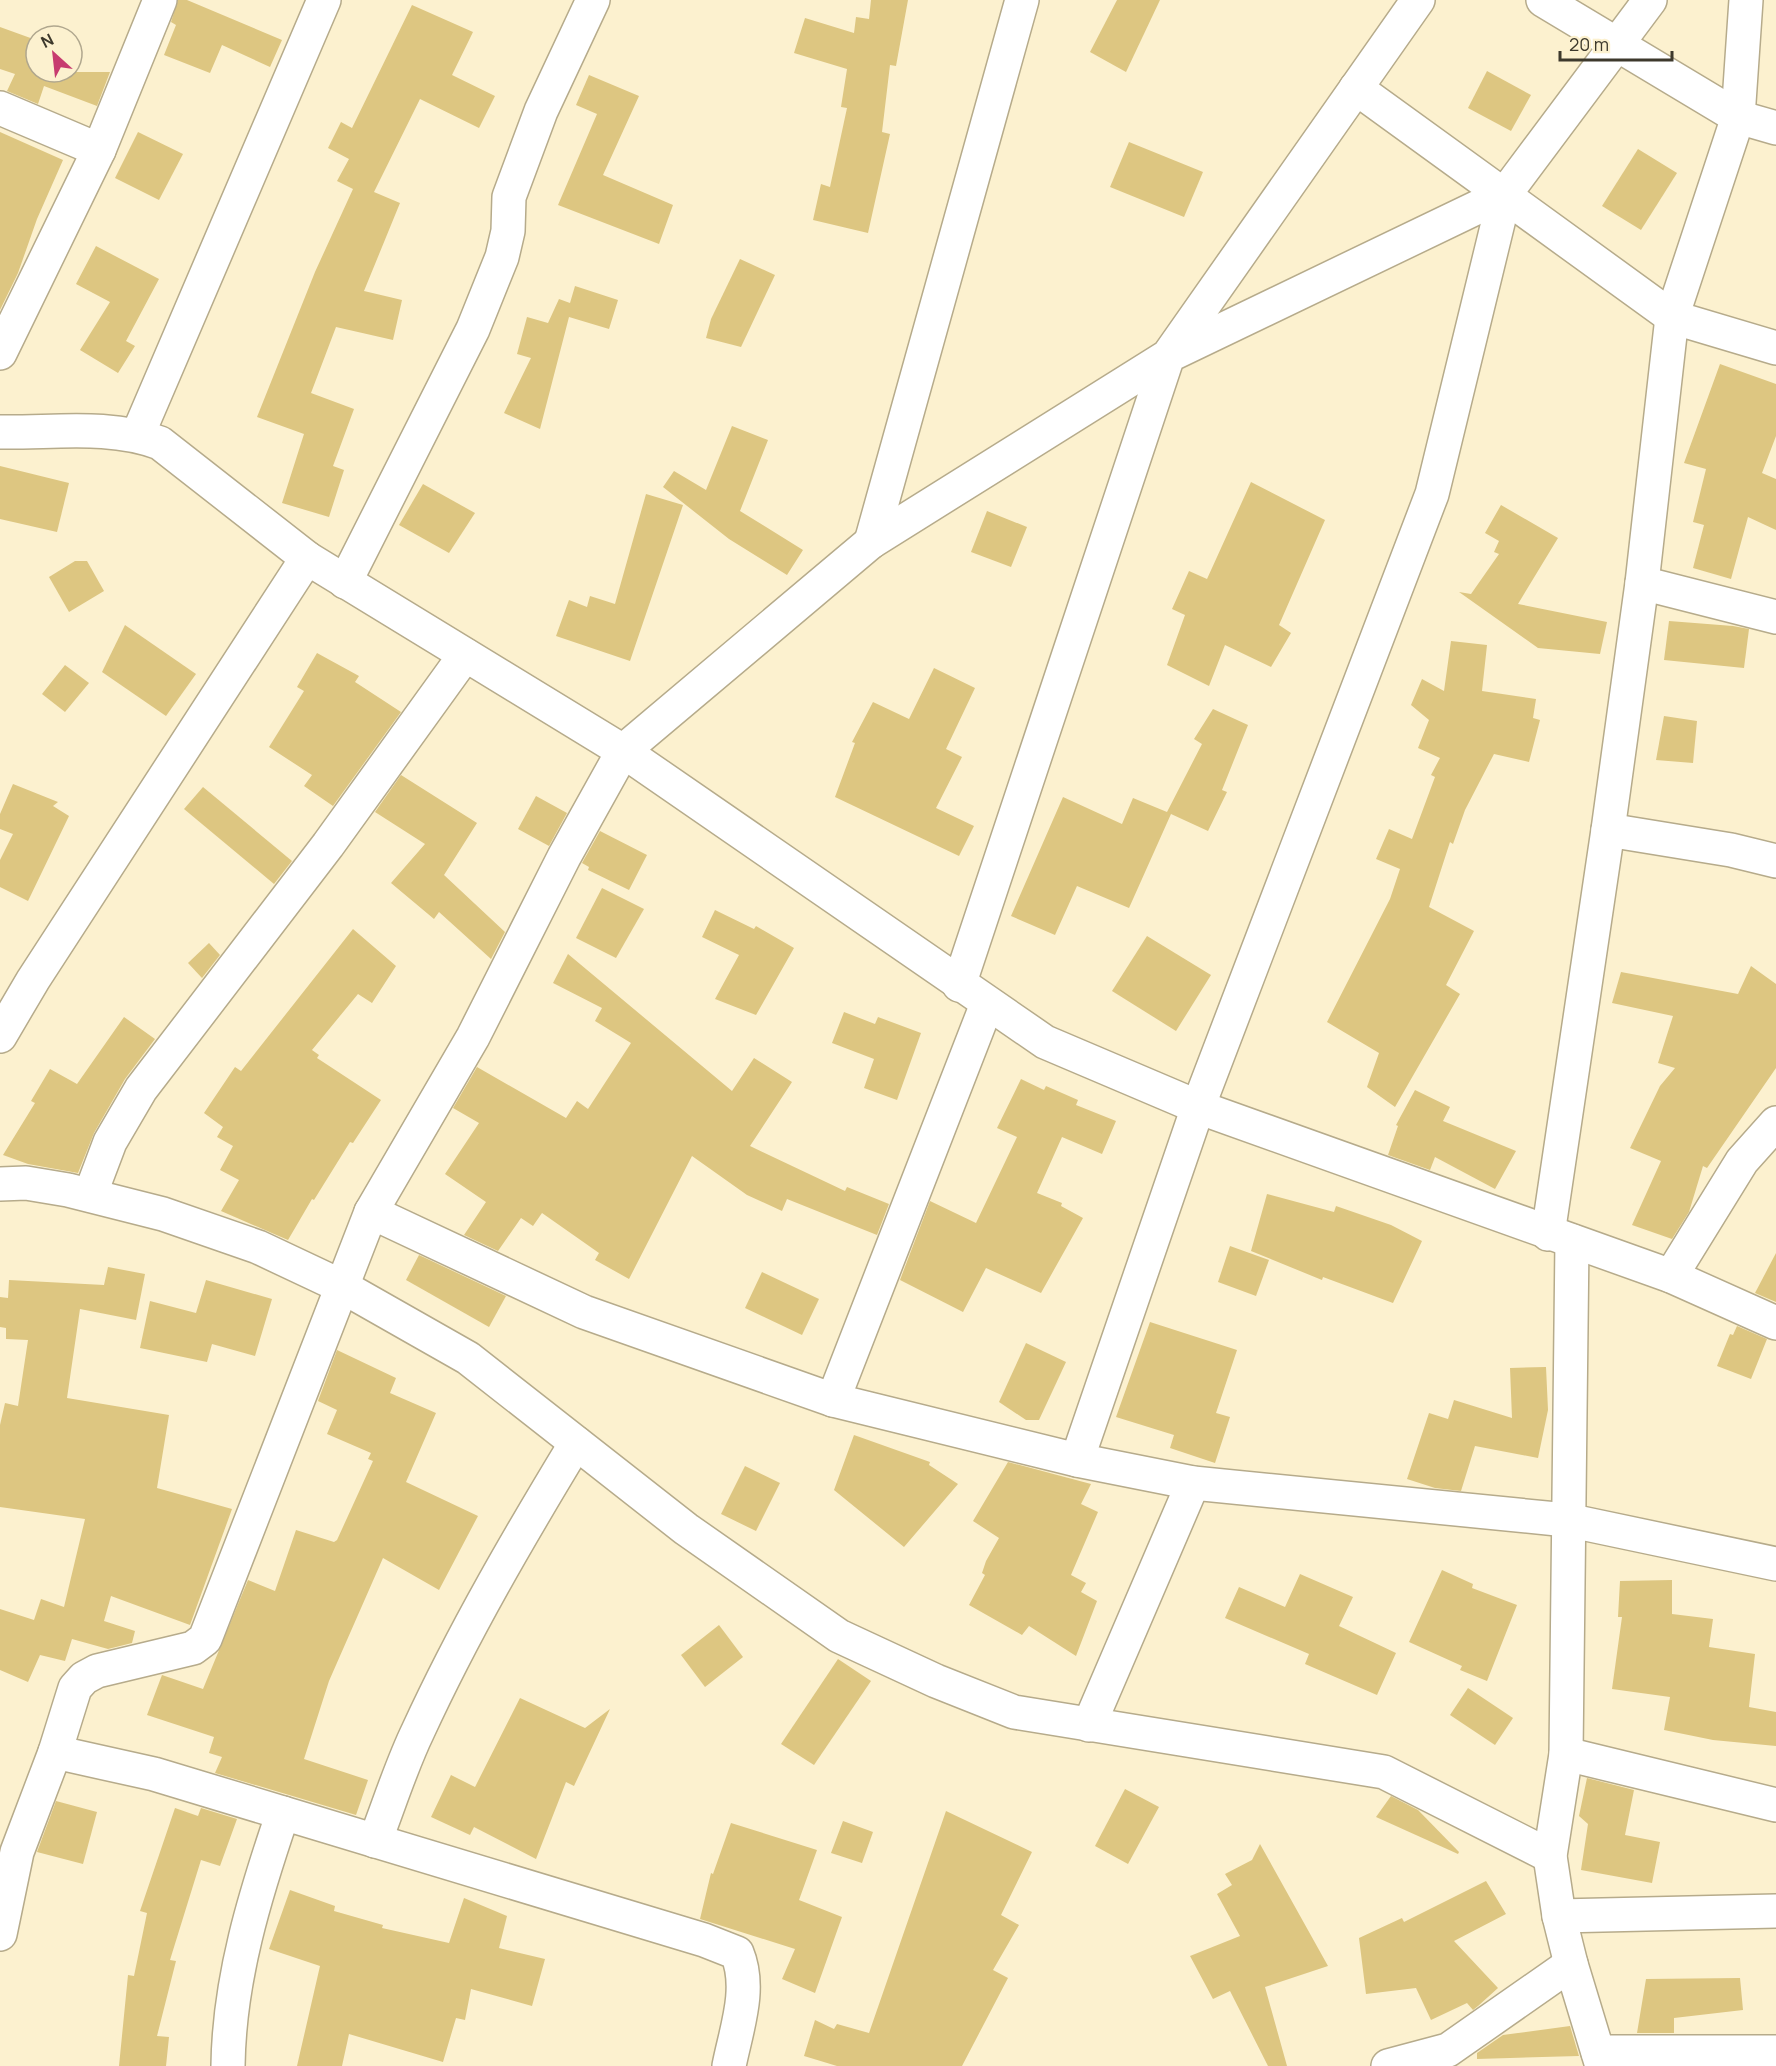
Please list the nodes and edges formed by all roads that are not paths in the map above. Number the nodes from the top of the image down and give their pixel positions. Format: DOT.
graph roads {
  1 [pos="160,0"];
  2 [pos="324,0"];
  3 [pos="593,0"];
  4 [pos="1022,0"];
  5 [pos="1418,0"];
  6 [pos="1543,0"];
  7 [pos="1650,0"];
  8 [pos="1746,0"];
  9 [pos="1617,44"];
  10 [pos="1356,88"];
  11 [pos="0,108"];
  12 [pos="1738,117"];
  13 [pos="1776,128"];
  14 [pos="99,150"];
  15 [pos="1505,194"];
  16 [pos="1672,317"];
  17 [pos="1776,348"];
  18 [pos="0,353"];
  19 [pos="1168,356"];
  20 [pos="0,432"];
  21 [pos="138,434"];
  22 [pos="871,542"];
  23 [pos="307,558"];
  24 [pos="345,582"];
  25 [pos="1642,584"];
  26 [pos="1776,617"];
  27 [pos="465,655"];
  28 [pos="623,751"];
  29 [pos="1608,830"];
  30 [pos="1776,861"];
  31 [pos="959,985"];
  32 [pos="987,1004"];
  33 [pos="0,1036"];
  34 [pos="1198,1107"];
  35 [pos="1776,1123"];
  36 [pos="0,1184"];
  37 [pos="90,1195"];
  38 [pos="371,1212"];
  39 [pos="1560,1238"];
  40 [pos="1671,1276"];
  41 [pos="343,1287"];
  42 [pos="1776,1323"];
  43 [pos="833,1400"];
  44 [pos="576,1443"];
  45 [pos="1077,1460"];
  46 [pos="1193,1483"];
  47 [pos="1567,1520"];
  48 [pos="1776,1563"];
  49 [pos="1089,1725"];
  50 [pos="55,1752"];
  51 [pos="1566,1754"];
  52 [pos="1776,1805"];
  53 [pos="283,1813"];
  54 [pos="375,1841"];
  55 [pos="1550,1856"];
  56 [pos="1776,1911"];
  57 [pos="1559,1916"];
  58 [pos="0,1934"];
  59 [pos="1571,1964"];
  60 [pos="1776,2052"];
  61 [pos="1600,2059"];
  62 [pos="228,2066"];
  63 [pos="729,2066"];
  64 [pos="1388,2066"];
  1 -- 14 [label="street"];
  2 -- 21 [label="street"];
  3 -- 24 [label="street"];
  4 -- 22 [label="street"];
  5 -- 10 [label="street"];
  6 -- 9 [label="street"];
  7 -- 9 [label="street"];
  8 -- 12 [label="street"];
  9 -- 12 [label="street"];
  9 -- 15 [label="street"];
  10 -- 15 [label="street"];
  10 -- 19 [label="street"];
  11 -- 14 [label="street"];
  12 -- 13 [label="street"];
  12 -- 16 [label="street"];
  14 -- 18 [label="street"];
  15 -- 16 [label="street"];
  15 -- 19 [label="street"];
  15 -- 34 [label="street"];
  16 -- 17 [label="street"];
  16 -- 25 [label="street"];
  19 -- 22 [label="street"];
  19 -- 31 [label="street"];
  20 -- 21 [label="street"];
  21 -- 23 [label="street"];
  22 -- 28 [label="street"];
  23 -- 24 [label="street"];
  23 -- 33 [label="street"];
  24 -- 27 [label="street"];
  25 -- 26 [label="street"];
  25 -- 29 [label="street"];
  27 -- 28 [label="street"];
  27 -- 37 [label="street"];
  28 -- 31 [label="street"];
  28 -- 38 [label="street"];
  29 -- 30 [label="street"];
  29 -- 39 [label="street"];
  31 -- 32 [label="street"];
  32 -- 34 [label="street"];
  32 -- 43 [label="street"];
  34 -- 39 [label="street"];
  34 -- 45 [label="street"];
  35 -- 40 [label="street"];
  36 -- 37 [label="street"];
  37 -- 41 [label="street"];
  38 -- 41 [label="street"];
  38 -- 43 [label="street"];
  39 -- 40 [label="street"];
  39 -- 47 [label="street"];
  40 -- 42 [label="street"];
  41 -- 44 [label="street"];
  41 -- 50 [label="street"];
  43 -- 45 [label="street"];
  44 -- 49 [label="street"];
  44 -- 54 [label="street"];
  45 -- 46 [label="street"];
  46 -- 47 [label="street"];
  46 -- 49 [label="street"];
  47 -- 48 [label="street"];
  47 -- 51 [label="street"];
  49 -- 55 [label="street"];
  50 -- 53 [label="street"];
  50 -- 58 [label="street"];
  51 -- 52 [label="street"];
  51 -- 55 [label="street"];
  53 -- 54 [label="street"];
  53 -- 62 [label="street"];
  54 -- 63 [label="street"];
  55 -- 57 [label="street"];
  56 -- 57 [label="street"];
  57 -- 59 [label="street"];
  59 -- 61 [label="street"];
  59 -- 64 [label="street"];
  60 -- 61 [label="street"];
}
